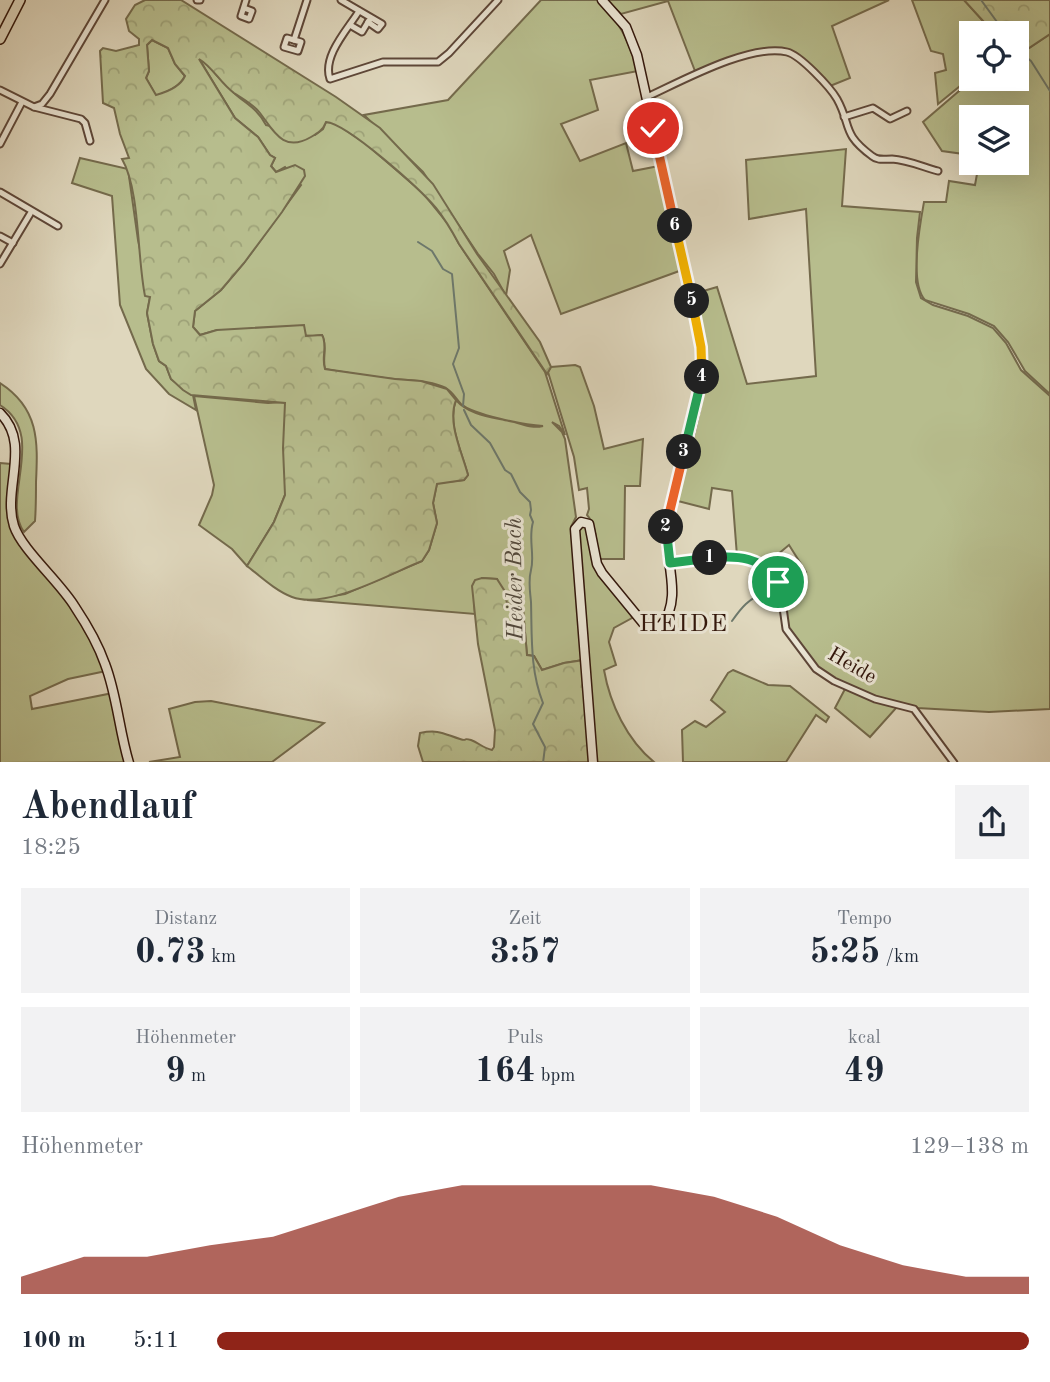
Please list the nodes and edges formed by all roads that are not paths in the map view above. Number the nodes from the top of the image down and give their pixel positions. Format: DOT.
graph roads {
  1 [pos="20,0"];
  2 [pos="105,0"];
  3 [pos="246,0"];
  4 [pos="307,0"];
  5 [pos="341,0"];
  6 [pos="498,0"];
  7 [pos="602,0"];
  8 [pos="244,8"];
  9 [pos="359,11"];
  10 [pos="350,25"];
  11 [pos="0,39"];
  12 [pos="294,40"];
  13 [pos="0,90"];
  14 [pos="647,97"];
  15 [pos="22,102"];
  16 [pos="34,107"];
  17 [pos="907,111"];
  18 [pos="844,117"];
  19 [pos="90,141"];
  20 [pos="0,144"];
  21 [pos="938,171"];
  22 [pos="0,192"];
  23 [pos="30,214"];
  24 [pos="58,226"];
  25 [pos="0,236"];
  26 [pos="13,243"];
  27 [pos="0,264"];
  28 [pos="0,413"];
  29 [pos="670,563"];
  30 [pos="129,762"];
  31 [pos="593,762"];
  32 [pos="954,762"];
  1 -- 11 [label="main road"];
  2 -- 16 [label="street"];
  3 -- 8 [label="street"];
  4 -- 12 [label="street"];
  5 -- 9 [label="street"];
  6 -- 10 [label="street"];
  7 -- 14 [label="main road"];
  9 -- 10 [label="street"];
  9 -- 10 [label="street"];
  13 -- 15 [label="street"];
  14 -- 18 [label="street"];
  14 -- 29 [label="main road"];
  15 -- 16 [label="street"];
  15 -- 20 [label="street"];
  16 -- 19 [label="street"];
  17 -- 18 [label="street"];
  18 -- 21 [label="street"];
  22 -- 24 [label="street"];
  23 -- 26 [label="street"];
  25 -- 26 [label="street"];
  26 -- 27 [label="street"];
  28 -- 30 [label="main road"];
  29 -- 31 [label="main road"];
  29 -- 32 [label="street, Heide"];
}
